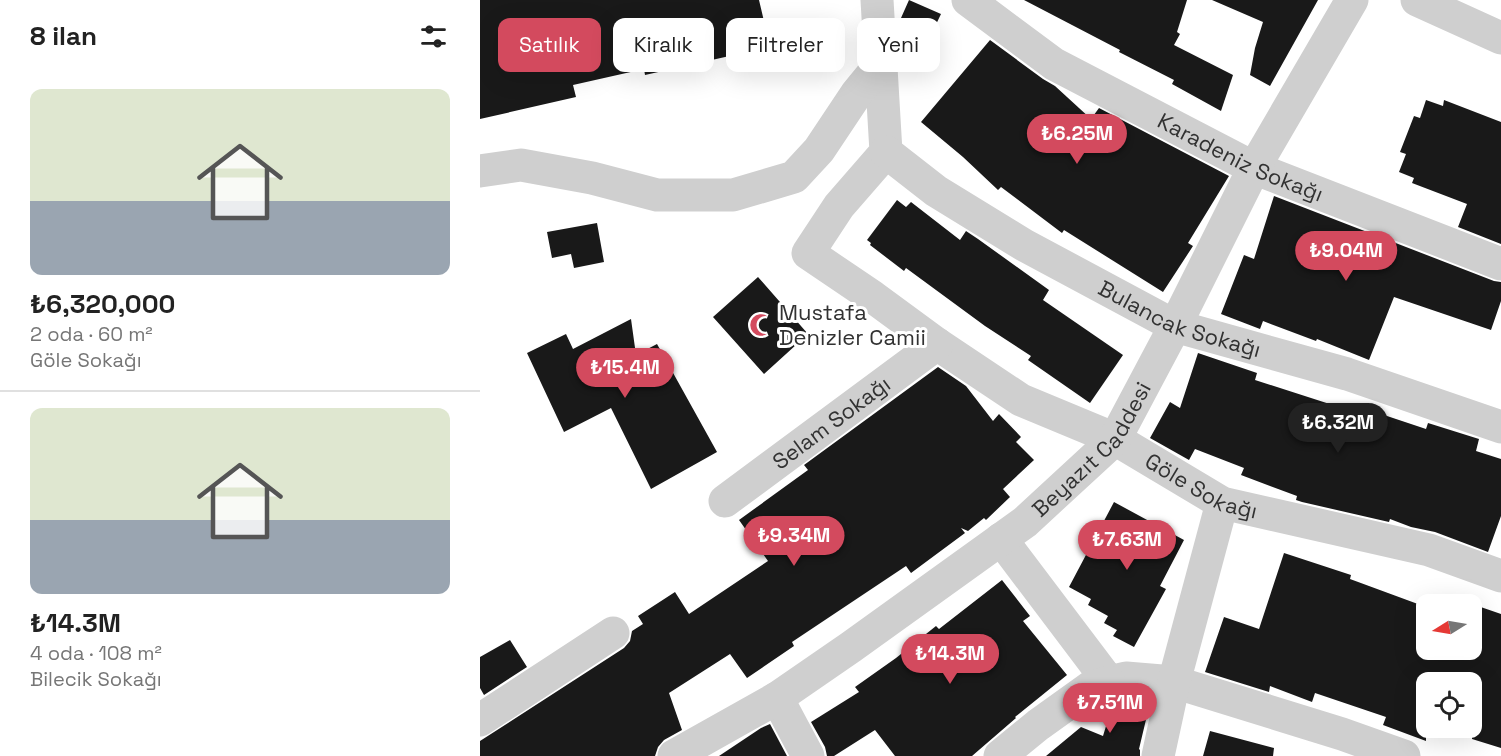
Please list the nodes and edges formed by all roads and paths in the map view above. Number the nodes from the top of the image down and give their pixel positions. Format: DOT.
graph roads {
  1 [pos="877,0"];
  2 [pos="968,0"];
  3 [pos="1352,0"];
  4 [pos="1416,0"];
  5 [pos="878,18"];
  6 [pos="1501,38"];
  7 [pos="874,72"];
  8 [pos="880,72"];
  9 [pos="886,152"];
  10 [pos="1254,168"];
  11 [pos="480,171"];
  12 [pos="1501,264"];
  13 [pos="1175,326"];
  14 [pos="937,344"];
  15 [pos="1501,427"];
  16 [pos="1115,439"];
  17 [pos="725,501"];
  18 [pos="1222,503"];
  19 [pos="1001,539"];
  20 [pos="1501,576"];
  21 [pos="614,633"];
  22 [pos="1109,682"];
  23 [pos="1174,682"];
  24 [pos="777,698"];
  25 [pos="480,720"];
  26 [pos="1396,755"];
  27 [pos="674,756"];
  28 [pos="808,756"];
  29 [pos="1000,756"];
  30 [pos="1158,756"];
  1 -- 5 [label="street"];
  2 -- 10 [label="street, Karadeniz Sokağı"];
  3 -- 10 [label="street, Beyazıt Caddesi"];
  4 -- 6 [label="street"];
  7 -- 11 [label="street"];
  8 -- 9 [label="street"];
  9 -- 13 [label="street, Bulancak Sokağı"];
  9 -- 14 [label="street, Göle Sokağı"];
  10 -- 12 [label="street, Karadeniz Sokağı"];
  10 -- 13 [label="street, Beyazıt Caddesi"];
  13 -- 15 [label="street, Bulancak Sokağı"];
  13 -- 16 [label="street, Beyazıt Caddesi"];
  14 -- 16 [label="street, Göle Sokağı"];
  14 -- 17 [label="street, Selam Sokağı"];
  16 -- 18 [label="street, Göle Sokağı"];
  16 -- 19 [label="street, Beyazıt Caddesi"];
  18 -- 20 [label="street, Göle Sokağı"];
  18 -- 23 [label="street"];
  19 -- 22 [label="street"];
  19 -- 24 [label="street, Beyazıt Caddesi"];
  21 -- 25 [label="street"];
  22 -- 23 [label="street"];
  22 -- 29 [label="street"];
  23 -- 26 [label="street"];
  23 -- 30 [label="street"];
  24 -- 27 [label="street, Beyazıt Caddesi"];
  24 -- 28 [label="street"];
}
